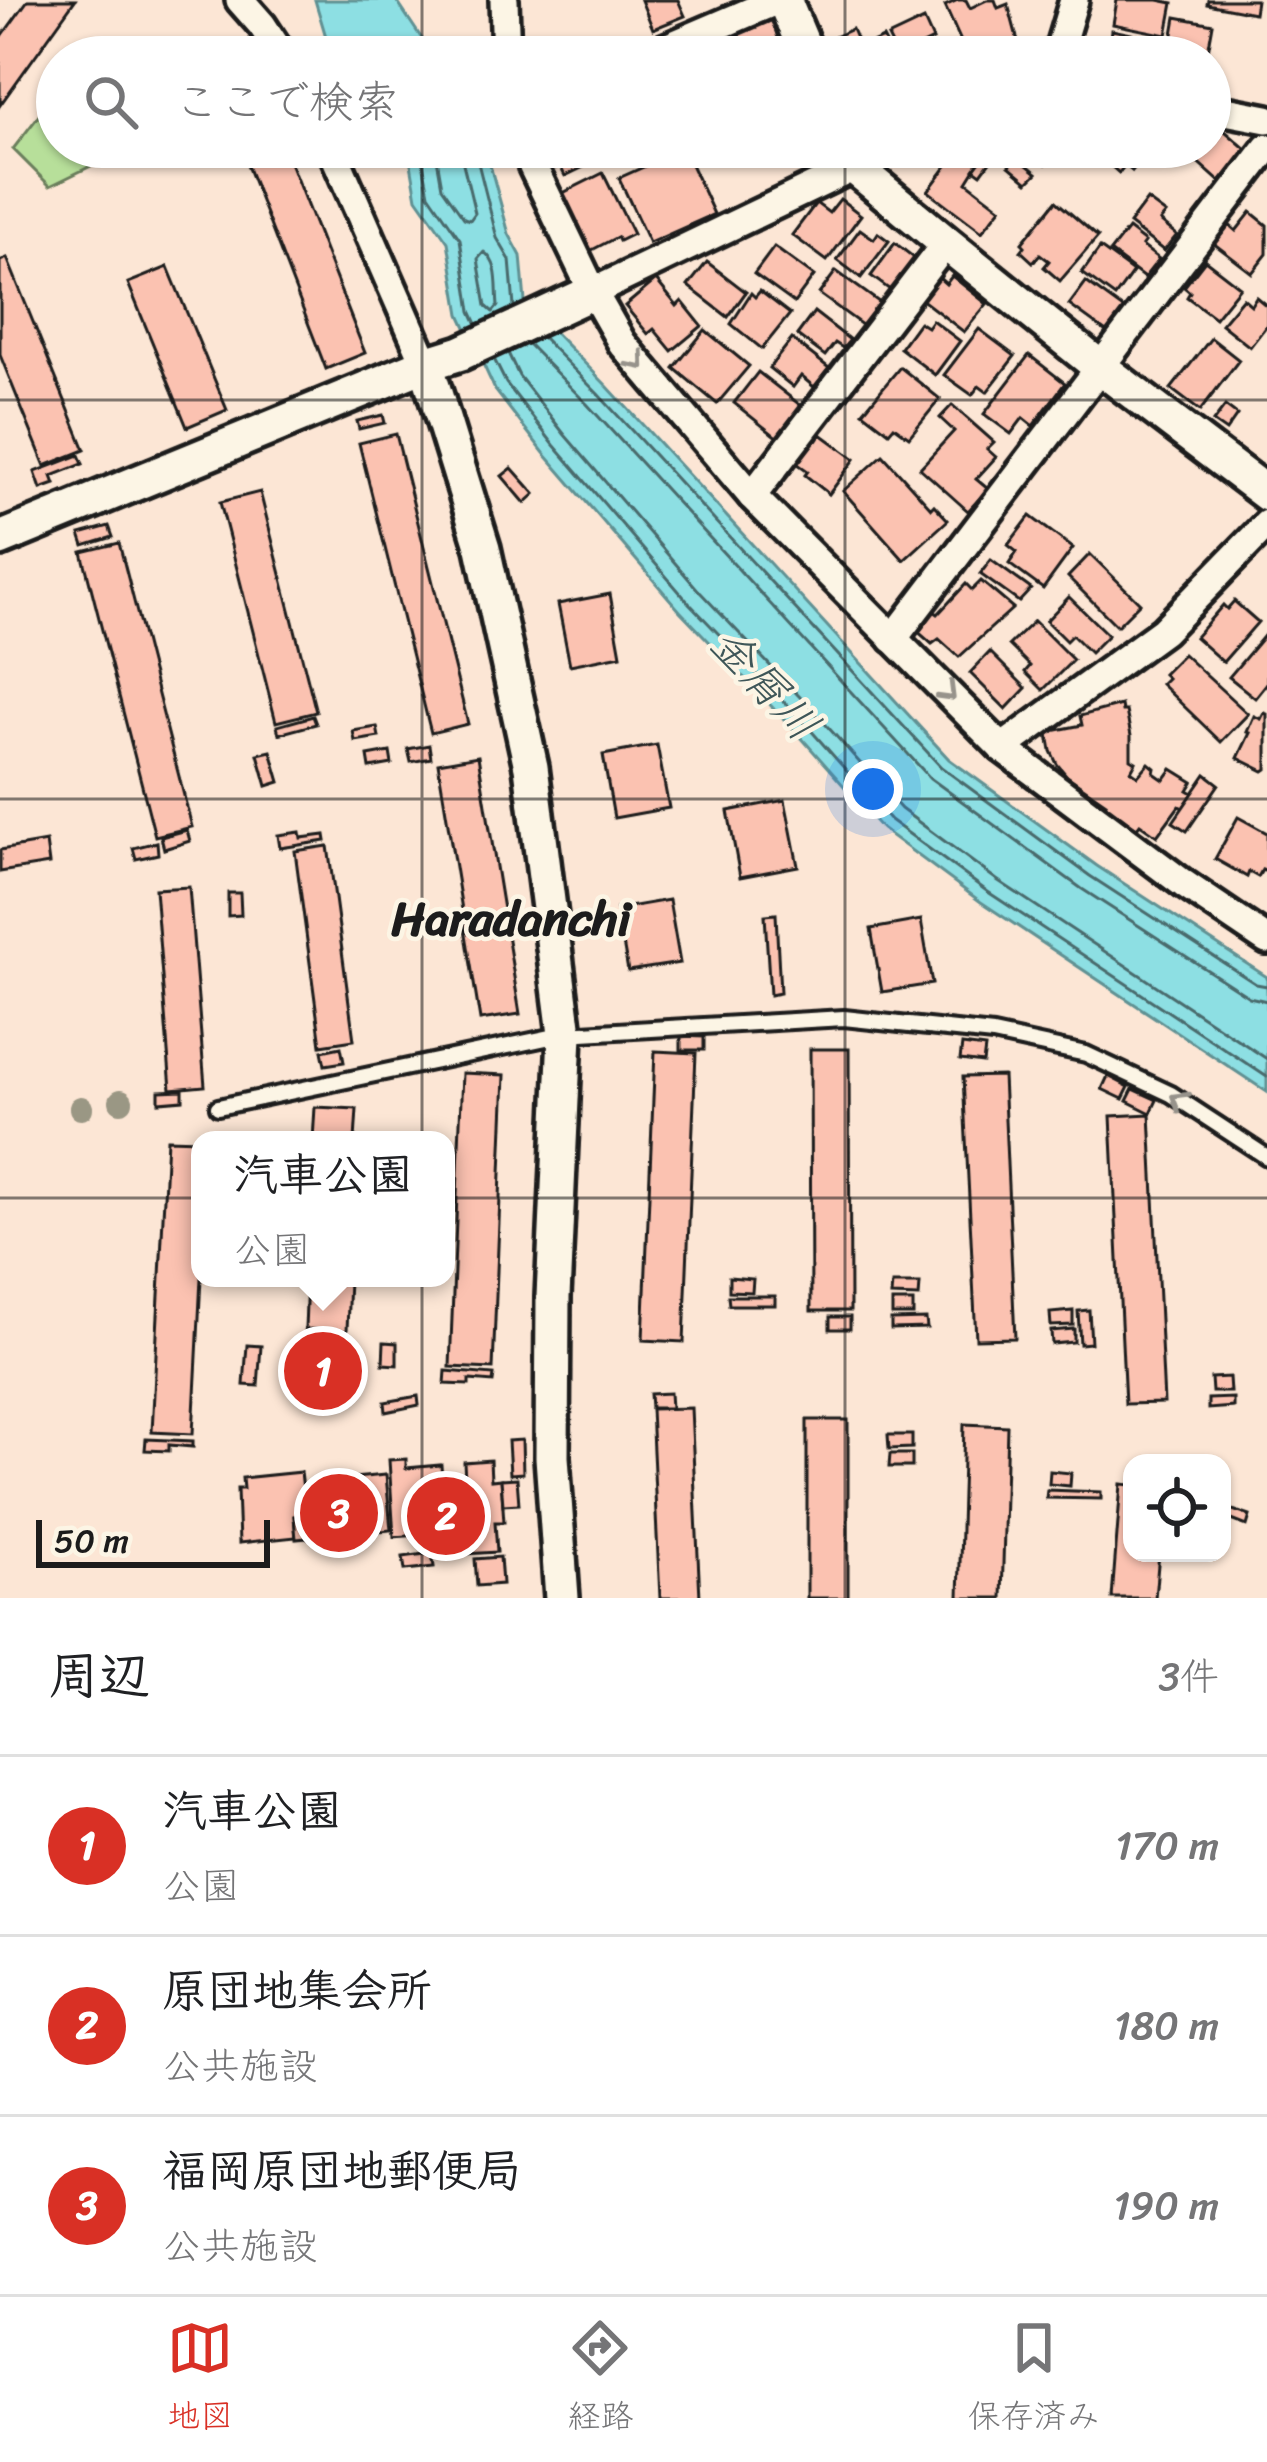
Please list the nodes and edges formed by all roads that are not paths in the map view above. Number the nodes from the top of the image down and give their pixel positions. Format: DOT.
graph roads {
  1 [pos="240,0"];
  2 [pos="504,0"];
  3 [pos="781,0"];
  4 [pos="1073,0"];
  5 [pos="269,36"];
  6 [pos="505,36"];
  7 [pos="695,36"];
  8 [pos="798,36"];
  9 [pos="1063,36"];
  10 [pos="1231,112"];
  11 [pos="1267,119"];
  12 [pos="1267,148"];
  13 [pos="340,168"];
  14 [pos="534,168"];
  15 [pos="828,168"];
  16 [pos="861,168"];
  17 [pos="946,243"];
  18 [pos="592,292"];
  19 [pos="426,364"];
  20 [pos="1101,368"];
  21 [pos="1267,494"];
  22 [pos="752,496"];
  23 [pos="1267,524"];
  24 [pos="0,539"];
  25 [pos="893,639"];
  26 [pos="1002,748"];
  27 [pos="1263,928"];
  28 [pos="565,1034"];
  29 [pos="218,1107"];
  30 [pos="1267,1157"];
  31 [pos="562,1598"];
  1 -- 5 [label="street"];
  2 -- 6 [label="street"];
  3 -- 7 [label="street"];
  3 -- 8 [label="street"];
  4 -- 9 [label="street"];
  10 -- 11 [label="street"];
  12 -- 20 [label="street"];
  13 -- 19 [label="street"];
  14 -- 18 [label="street"];
  15 -- 18 [label="street"];
  16 -- 17 [label="street"];
  17 -- 20 [label="street"];
  17 -- 22 [label="street"];
  18 -- 19 [label="street"];
  18 -- 22 [label="street, one-way"];
  19 -- 24 [label="street"];
  19 -- 28 [label="street"];
  20 -- 21 [label="street"];
  20 -- 25 [label="street"];
  22 -- 25 [label="street"];
  23 -- 26 [label="street"];
  25 -- 26 [label="street, one-way"];
  26 -- 27 [label="street"];
  28 -- 29 [label="lane"];
  30 -- 28 [label="lane, one-way"];
  28 -- 31 [label="street"];
}
